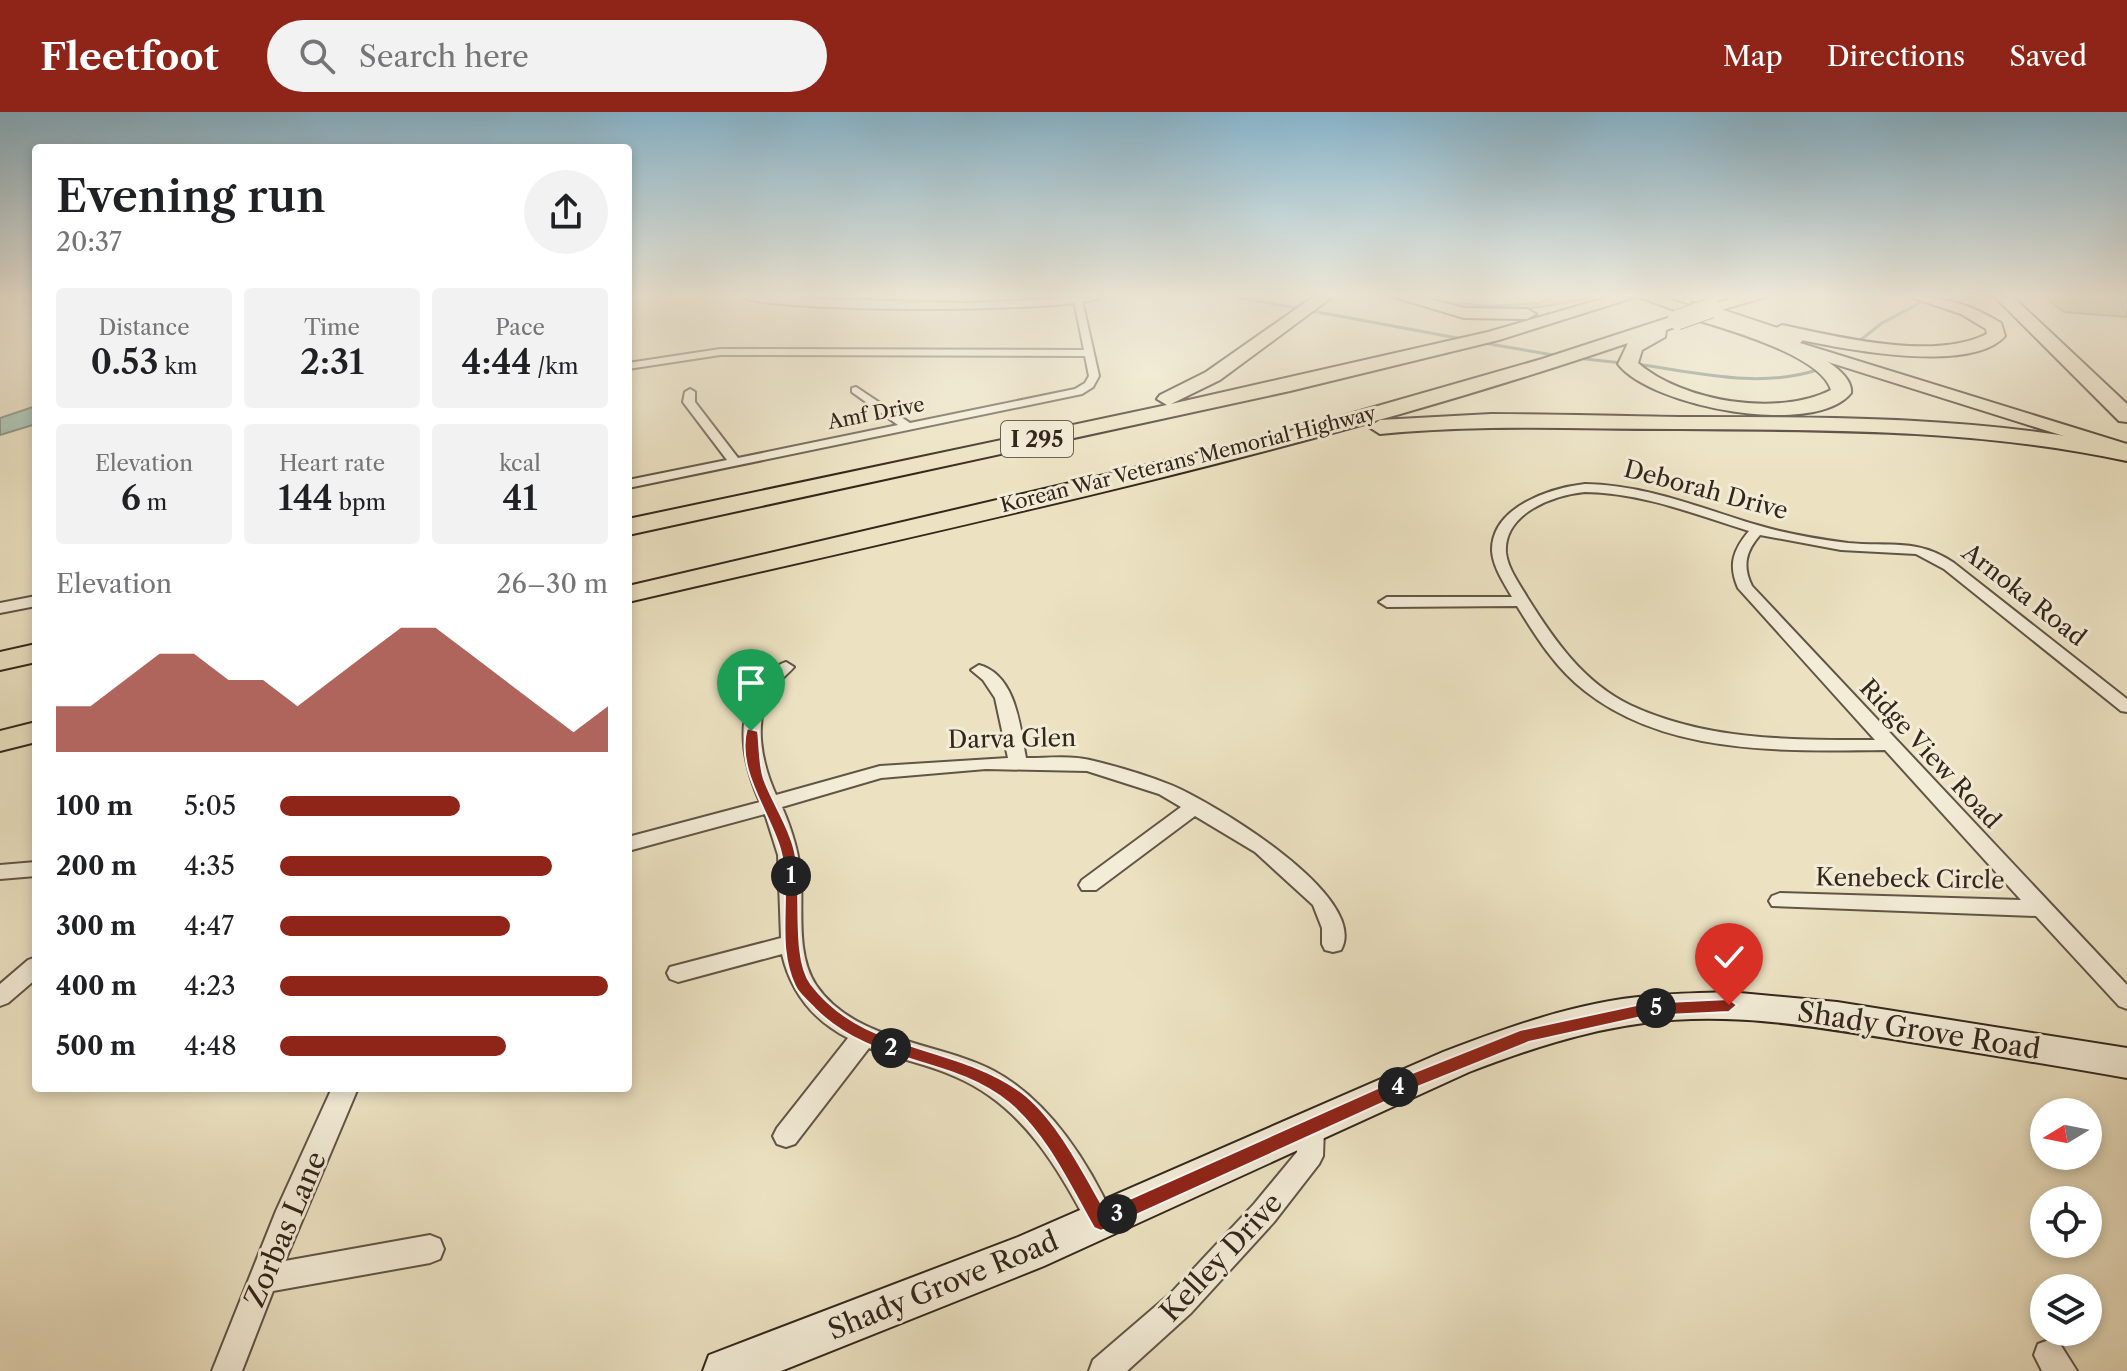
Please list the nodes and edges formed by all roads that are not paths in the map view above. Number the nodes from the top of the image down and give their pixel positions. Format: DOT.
graph roads {
  1 [pos="695,356"];
  2 [pos="1090,356"];
  3 [pos="1241,356"];
  4 [pos="1411,356"];
  5 [pos="1570,356"];
  6 [pos="1628,356"];
  7 [pos="1802,356"];
  8 [pos="1827,356"];
  9 [pos="1841,356"];
  10 [pos="2064,356"];
  11 [pos="632,365"];
  12 [pos="856,390"];
  13 [pos="690,392"];
  14 [pos="2127,416"];
  15 [pos="908,427"];
  16 [pos="2127,440"];
  17 [pos="2127,452"];
  18 [pos="965,455"];
  19 [pos="735,462"];
  20 [pos="1156,470"];
  21 [pos="632,483"];
  22 [pos="632,526"];
  23 [pos="1757,530"];
  24 [pos="1927,552"];
  25 [pos="632,593"];
  26 [pos="1522,601"];
  27 [pos="32,602"];
  28 [pos="1387,602"];
  29 [pos="0,608"];
  30 [pos="32,654"];
  31 [pos="0,661"];
  32 [pos="786,667"];
  33 [pos="979,670"];
  34 [pos="2127,707"];
  35 [pos="32,733"];
  36 [pos="0,741"];
  37 [pos="1890,745"];
  38 [pos="1018,762"];
  39 [pos="769,805"];
  40 [pos="1196,806"];
  41 [pos="632,843"];
  42 [pos="32,869"];
  43 [pos="0,872"];
  44 [pos="1089,885"];
  45 [pos="1780,901"];
  46 [pos="2039,908"];
  47 [pos="791,944"];
  48 [pos="1333,944"];
  49 [pos="32,969"];
  50 [pos="678,973"];
  51 [pos="0,997"];
  52 [pos="2127,1000"];
  53 [pos="863,1037"];
  54 [pos="2127,1063"];
  55 [pos="343,1092"];
  56 [pos="1311,1128"];
  57 [pos="786,1136"];
  58 [pos="1101,1221"];
  59 [pos="430,1249"];
  60 [pos="264,1279"];
  61 [pos="227,1371"];
  62 [pos="725,1371"];
  63 [pos="1104,1371"];
  1 -- 11 [label="street"];
  2 -- 15 [label="street, Amf Drive"];
  3 -- 18 [label="highway"];
  4 -- 18 [label="highway, Korean War Veterans Memorial Highway / I 295"];
  5 -- 20 [label="highway, Korean War Veterans Memorial Highway / I 295"];
  6 -- 7 [label="highway"];
  8 -- 17 [label="highway"];
  9 -- 16 [label="highway"];
  10 -- 14 [label="highway"];
  12 -- 15 [label="street"];
  13 -- 19 [label="street"];
  15 -- 19 [label="street, Amf Drive"];
  17 -- 20 [label="highway"];
  18 -- 22 [label="highway, Korean War Veterans Memorial Highway / I 295"];
  19 -- 21 [label="street, Amf Drive"];
  20 -- 25 [label="highway, Korean War Veterans Memorial Highway / I 295"];
  23 -- 24 [label="street, Deborah Drive"];
  23 -- 26 [label="street, Deborah Drive"];
  23 -- 37 [label="street, Ridge View Road"];
  24 -- 34 [label="street, Arnoka Road"];
  26 -- 28 [label="street"];
  26 -- 37 [label="street, Deborah Drive"];
  27 -- 29 [label="street"];
  30 -- 31 [label="highway"];
  32 -- 39 [label="street"];
  33 -- 38 [label="street"];
  35 -- 36 [label="highway"];
  37 -- 46 [label="street, Ridge View Road"];
  38 -- 39 [label="street, Darva Glen"];
  38 -- 40 [label="street, Darva Glen"];
  39 -- 41 [label="street, Darva Glen"];
  39 -- 47 [label="street"];
  40 -- 44 [label="street"];
  40 -- 48 [label="street, Darva Glen"];
  42 -- 43 [label="street"];
  45 -- 46 [label="street, Kenebeck Circle"];
  46 -- 52 [label="street, Ridge View Road"];
  47 -- 50 [label="street"];
  47 -- 53 [label="street"];
  49 -- 51 [label="street"];
  53 -- 57 [label="street"];
  53 -- 58 [label="street"];
  54 -- 56 [label="main road, Shady Grove Road"];
  55 -- 60 [label="street, Zorbas Lane"];
  56 -- 58 [label="main road, Shady Grove Road"];
  56 -- 63 [label="street, Kelley Drive"];
  58 -- 62 [label="main road, Shady Grove Road"];
  59 -- 60 [label="street"];
  60 -- 61 [label="street, Zorbas Lane"];
}
